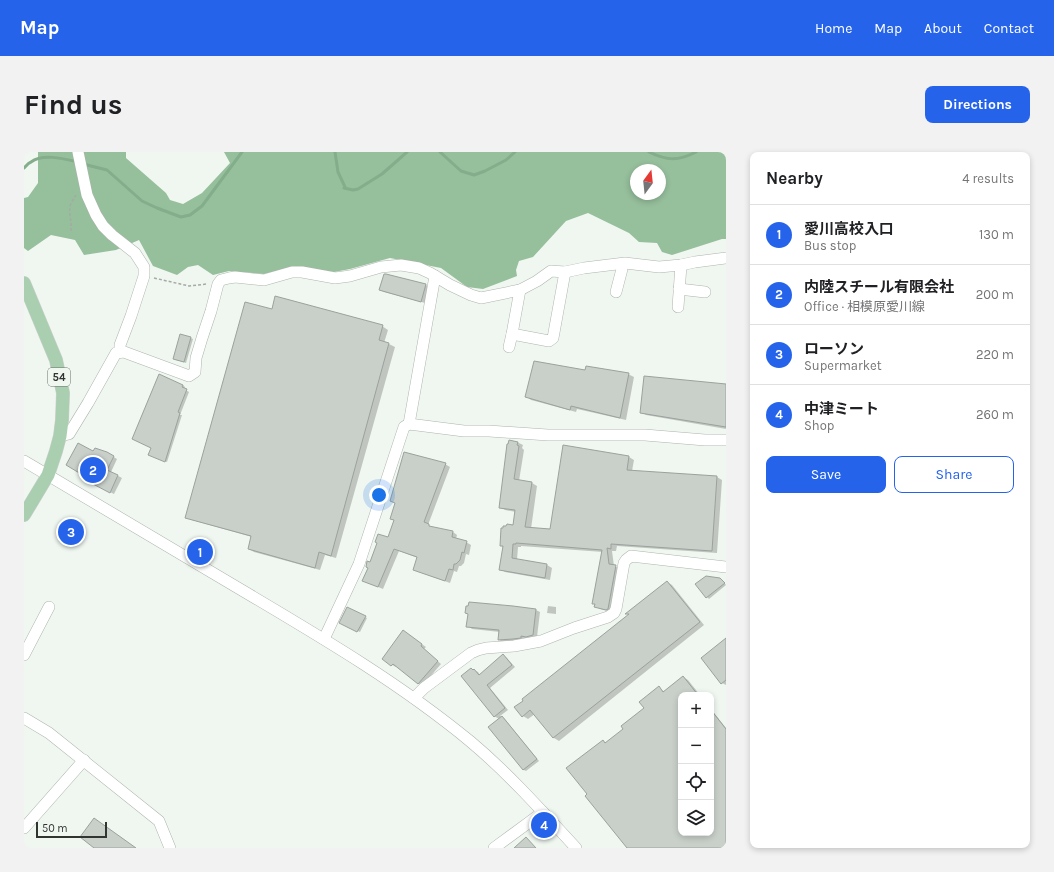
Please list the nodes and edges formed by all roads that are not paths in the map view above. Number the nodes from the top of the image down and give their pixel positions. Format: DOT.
graph roads {
  1 [pos="78,152"];
  2 [pos="726,258"];
  3 [pos="621,264"];
  4 [pos="681,265"];
  5 [pos="565,272"];
  6 [pos="435,276"];
  7 [pos="24,283"];
  8 [pos="679,289"];
  9 [pos="520,290"];
  10 [pos="616,292"];
  11 [pos="705,292"];
  12 [pos="678,307"];
  13 [pos="512,334"];
  14 [pos="509,347"];
  15 [pos="120,352"];
  16 [pos="409,424"];
  17 [pos="60,436"];
  18 [pos="726,440"];
  19 [pos="24,461"];
  20 [pos="48,475"];
  21 [pos="24,515"];
  22 [pos="726,567"];
  23 [pos="49,606"];
  24 [pos="324,639"];
  25 [pos="24,655"];
  26 [pos="414,698"];
  27 [pos="24,718"];
  28 [pos="84,760"];
  29 [pos="543,812"];
  30 [pos="24,828"];
  31 [pos="170,848"];
  32 [pos="494,848"];
  33 [pos="576,848"];
  1 -- 15 [label="street"];
  2 -- 4 [label="street"];
  3 -- 4 [label="street"];
  3 -- 5 [label="street"];
  3 -- 10 [label="street"];
  4 -- 8 [label="street"];
  5 -- 9 [label="street"];
  5 -- 13 [label="street"];
  6 -- 9 [label="street"];
  6 -- 15 [label="street"];
  6 -- 16 [label="street"];
  7 -- 17 [label="main road, 54"];
  8 -- 11 [label="street"];
  8 -- 12 [label="street"];
  9 -- 13 [label="street"];
  13 -- 14 [label="street"];
  15 -- 17 [label="street"];
  16 -- 18 [label="street"];
  16 -- 24 [label="street"];
  17 -- 20 [label="main road, 54"];
  19 -- 20 [label="street"];
  20 -- 21 [label="main road, 54"];
  20 -- 24 [label="street"];
  22 -- 26 [label="street"];
  23 -- 25 [label="street"];
  24 -- 26 [label="street"];
  26 -- 29 [label="street"];
  27 -- 28 [label="street"];
  28 -- 30 [label="street"];
  28 -- 31 [label="street"];
  29 -- 32 [label="street"];
  29 -- 33 [label="street"];
}
